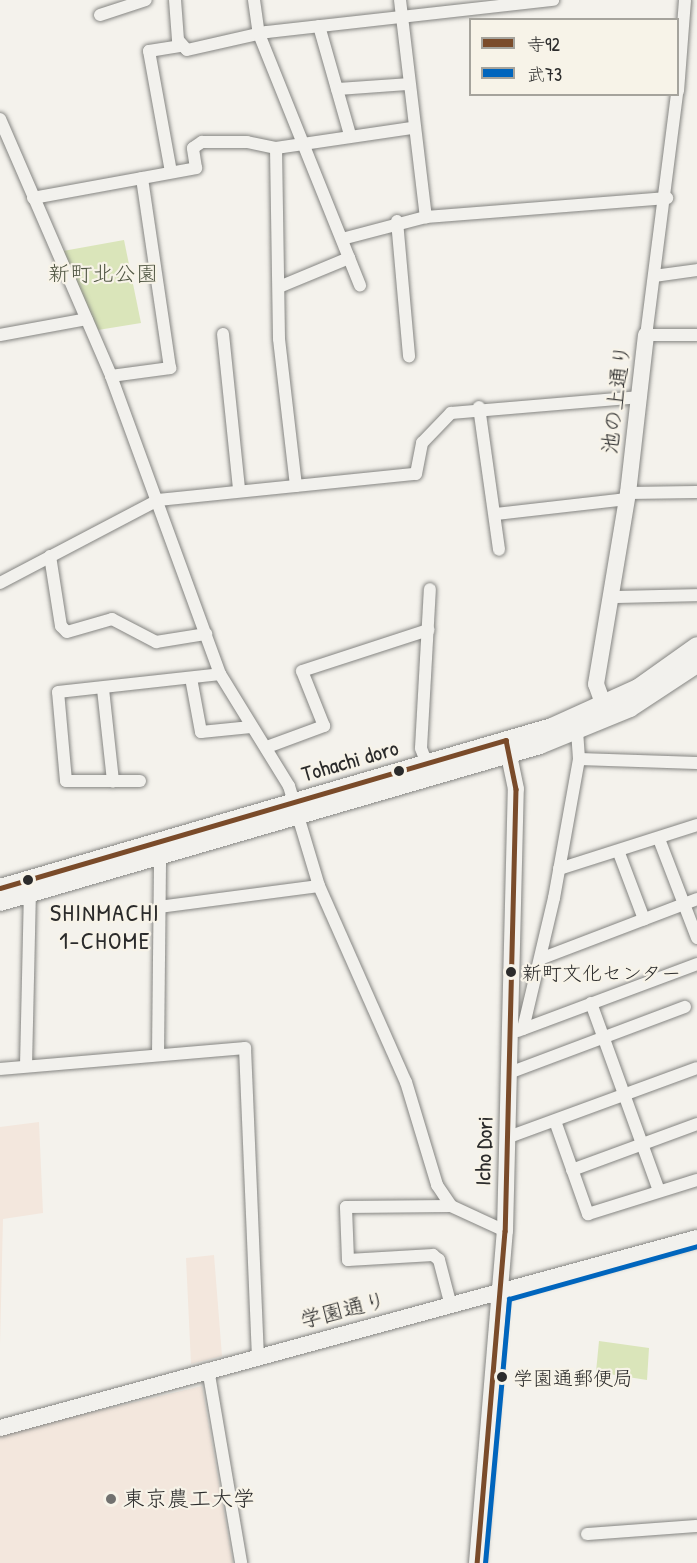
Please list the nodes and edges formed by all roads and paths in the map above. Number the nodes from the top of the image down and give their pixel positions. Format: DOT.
graph roads {
  1 [pos="146,0"];
  2 [pos="175,0"];
  3 [pos="254,0"];
  4 [pos="400,0"];
  5 [pos="553,0"];
  6 [pos="685,0"];
  7 [pos="100,15"];
  8 [pos="402,17"];
  9 [pos="319,27"];
  10 [pos="259,34"];
  11 [pos="180,46"];
  12 [pos="679,70"];
  13 [pos="408,84"];
  14 [pos="337,89"];
  15 [pos="677,96"];
  16 [pos="0,119"];
  17 [pos="412,128"];
  18 [pos="350,135"];
  19 [pos="304,143"];
  20 [pos="276,148"];
  21 [pos="171,172"];
  22 [pos="142,178"];
  23 [pos="33,198"];
  24 [pos="668,198"];
  25 [pos="426,217"];
  26 [pos="397,221"];
  27 [pos="342,239"];
  28 [pos="349,258"];
  29 [pos="697,270"];
  30 [pos="654,276"];
  31 [pos="360,285"];
  32 [pos="279,287"];
  33 [pos="87,319"];
  34 [pos="223,334"];
  35 [pos="0,335"];
  36 [pos="646,335"];
  37 [pos="697,335"];
  38 [pos="409,356"];
  39 [pos="111,376"];
  40 [pos="640,397"];
  41 [pos="479,407"];
  42 [pos="296,486"];
  43 [pos="239,490"];
  44 [pos="697,492"];
  45 [pos="627,496"];
  46 [pos="158,500"];
  47 [pos="496,514"];
  48 [pos="499,550"];
  49 [pos="50,556"];
  50 [pos="0,583"];
  51 [pos="430,589"];
  52 [pos="697,595"];
  53 [pos="612,597"];
  54 [pos="428,630"];
  55 [pos="206,634"];
  56 [pos="697,646"];
  57 [pos="697,664"];
  58 [pos="220,674"];
  59 [pos="190,678"];
  60 [pos="103,689"];
  61 [pos="604,706"];
  62 [pos="251,727"];
  63 [pos="577,732"];
  64 [pos="267,747"];
  65 [pos="508,747"];
  66 [pos="579,759"];
  67 [pos="697,763"];
  68 [pos="427,764"];
  69 [pos="113,781"];
  70 [pos="140,782"];
  71 [pos="297,808"];
  72 [pos="697,825"];
  73 [pos="659,839"];
  74 [pos="619,853"];
  75 [pos="160,856"];
  76 [pos="559,869"];
  77 [pos="319,886"];
  78 [pos="0,888"];
  79 [pos="30,893"];
  80 [pos="697,899"];
  81 [pos="0,902"];
  82 [pos="684,904"];
  83 [pos="159,907"];
  84 [pos="644,919"];
  85 [pos="697,938"];
  86 [pos="540,959"];
  87 [pos="697,964"];
  88 [pos="591,1003"];
  89 [pos="685,1007"];
  90 [pos="517,1031"];
  91 [pos="604,1037"];
  92 [pos="158,1055"];
  93 [pos="26,1066"];
  94 [pos="697,1068"];
  95 [pos="0,1069"];
  96 [pos="510,1073"];
  97 [pos="625,1095"];
  98 [pos="555,1121"];
  99 [pos="697,1124"];
  100 [pos="506,1138"];
  101 [pos="643,1144"];
  102 [pos="572,1170"];
  103 [pos="697,1180"];
  104 [pos="659,1191"];
  105 [pos="451,1206"];
  106 [pos="505,1231"];
  107 [pos="697,1238"];
  108 [pos="502,1293"];
  109 [pos="451,1306"];
  110 [pos="258,1354"];
  111 [pos="208,1369"];
  112 [pos="0,1428"];
  113 [pos="697,1526"];
  114 [pos="587,1534"];
  115 [pos="241,1563"];
  116 [pos="477,1563"];
  1 -- 7 [label="street"];
  2 -- 11 [label="street"];
  3 -- 10 [label="street"];
  4 -- 8 [label="street"];
  5 -- 8 [label="street"];
  6 -- 12 [label="street, 池の上通り"];
  8 -- 9 [label="street"];
  8 -- 13 [label="street"];
  9 -- 10 [label="street"];
  9 -- 14 [label="street"];
  10 -- 11 [label="street"];
  10 -- 19 [label="street"];
  11 -- 21 [label="street"];
  13 -- 14 [label="street"];
  13 -- 17 [label="street"];
  14 -- 18 [label="street"];
  15 -- 24 [label="street, 池の上通り"];
  16 -- 23 [label="street"];
  17 -- 18 [label="street"];
  17 -- 25 [label="street"];
  18 -- 19 [label="street"];
  19 -- 20 [label="street"];
  19 -- 27 [label="street"];
  20 -- 21 [label="street"];
  20 -- 32 [label="street"];
  21 -- 22 [label="street"];
  22 -- 23 [label="street"];
  22 -- 39 [label="street"];
  23 -- 33 [label="street"];
  24 -- 25 [label="street"];
  24 -- 30 [label="street, 池の上通り"];
  25 -- 26 [label="street"];
  26 -- 27 [label="street"];
  26 -- 38 [label="street"];
  27 -- 28 [label="street"];
  28 -- 31 [label="street"];
  28 -- 32 [label="street"];
  29 -- 30 [label="street"];
  30 -- 36 [label="street, 池の上通り"];
  32 -- 42 [label="street"];
  33 -- 35 [label="street"];
  33 -- 39 [label="street"];
  34 -- 43 [label="street"];
  36 -- 37 [label="street"];
  36 -- 40 [label="street, 池の上通り"];
  39 -- 46 [label="street"];
  40 -- 41 [label="street"];
  40 -- 45 [label="street, 池の上通り"];
  41 -- 42 [label="street"];
  41 -- 47 [label="street"];
  42 -- 43 [label="street"];
  43 -- 46 [label="street"];
  44 -- 45 [label="street"];
  45 -- 47 [label="street"];
  45 -- 53 [label="street, 池の上通り"];
  46 -- 49 [label="street"];
  46 -- 55 [label="street"];
  47 -- 48 [label="street"];
  49 -- 50 [label="street"];
  49 -- 55 [label="street"];
  51 -- 54 [label="street"];
  52 -- 53 [label="street"];
  53 -- 61 [label="street, 池の上通り"];
  54 -- 64 [label="street"];
  54 -- 68 [label="street"];
  55 -- 58 [label="street"];
  56 -- 61 [label="main road, Tohachi doro"];
  57 -- 63 [label="main road, Tohachi doro"];
  58 -- 59 [label="street"];
  58 -- 62 [label="street"];
  59 -- 60 [label="street"];
  59 -- 62 [label="street"];
  60 -- 69 [label="street"];
  60 -- 69 [label="street"];
  61 -- 65 [label="main road, Tohachi doro"];
  62 -- 64 [label="street"];
  63 -- 65 [label="main road, Tohachi doro"];
  63 -- 66 [label="street"];
  64 -- 71 [label="street"];
  65 -- 68 [label="main road, Tohachi doro"];
  65 -- 71 [label="main road, Tohachi doro"];
  65 -- 90 [label="street, Icho Dori"];
  66 -- 67 [label="street"];
  66 -- 76 [label="street"];
  68 -- 71 [label="main road, Tohachi doro"];
  69 -- 70 [label="street"];
  71 -- 75 [label="main road, Tohachi doro"];
  71 -- 77 [label="street"];
  71 -- 78 [label="main road, Tohachi doro"];
  72 -- 73 [label="street"];
  73 -- 74 [label="street"];
  73 -- 82 [label="street"];
  74 -- 76 [label="street"];
  74 -- 84 [label="street"];
  75 -- 79 [label="main road, Tohachi doro"];
  75 -- 83 [label="street"];
  76 -- 86 [label="street"];
  77 -- 83 [label="street"];
  77 -- 105 [label="street"];
  79 -- 81 [label="main road, Tohachi doro"];
  79 -- 93 [label="street"];
  80 -- 82 [label="street"];
  82 -- 84 [label="street"];
  82 -- 85 [label="street"];
  83 -- 92 [label="street"];
  84 -- 86 [label="street"];
  86 -- 90 [label="street"];
  87 -- 88 [label="street"];
  88 -- 90 [label="street"];
  88 -- 91 [label="street"];
  89 -- 91 [label="street"];
  90 -- 96 [label="street, Icho Dori"];
  91 -- 96 [label="street"];
  91 -- 97 [label="street"];
  92 -- 93 [label="street"];
  92 -- 110 [label="street"];
  93 -- 95 [label="street"];
  94 -- 97 [label="street"];
  96 -- 100 [label="street, Icho Dori"];
  97 -- 98 [label="street"];
  97 -- 101 [label="street"];
  98 -- 100 [label="street"];
  98 -- 102 [label="street"];
  99 -- 101 [label="street"];
  100 -- 106 [label="street, Icho Dori"];
  101 -- 102 [label="street"];
  101 -- 104 [label="street"];
  102 -- 104 [label="street"];
  103 -- 104 [label="street"];
  105 -- 106 [label="street"];
  105 -- 109 [label="street"];
  106 -- 108 [label="street, Icho Dori"];
  107 -- 108 [label="street, 学園通り"];
  108 -- 109 [label="street, 学園通り"];
  108 -- 116 [label="street, Icho Dori"];
  109 -- 110 [label="street, 学園通り"];
  110 -- 111 [label="street, 学園通り"];
  111 -- 112 [label="street, 学園通り"];
  111 -- 115 [label="street"];
  113 -- 114 [label="street"];
}
